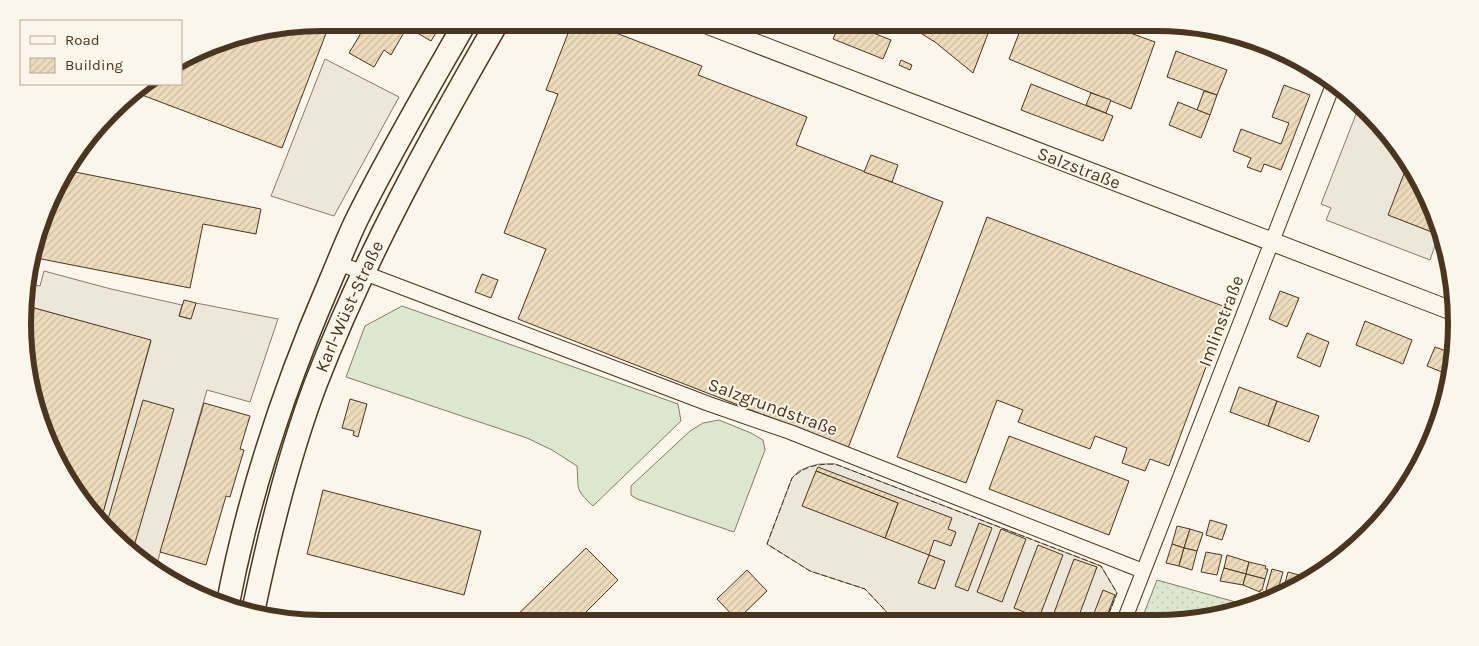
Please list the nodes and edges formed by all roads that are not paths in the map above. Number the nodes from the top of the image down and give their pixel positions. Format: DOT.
graph roads {
  1 [pos="460,31"];
  2 [pos="492,31"];
  3 [pos="726,31"];
  4 [pos="1331,90"];
  5 [pos="1272,242"];
  6 [pos="338,263"];
  7 [pos="363,272"];
  8 [pos="1447,309"];
  9 [pos="1143,571"];
  10 [pos="229,599"];
  11 [pos="254,606"];
  12 [pos="1126,615"];
  1 -- 6 [label="main road, Karl-Wüst-Straße"];
  2 -- 7 [label="main road, Karl-Wüst-Straße"];
  3 -- 5 [label="street, Salzstraße"];
  4 -- 5 [label="street, Imlinstraße"];
  5 -- 8 [label="street, Salzstraße"];
  5 -- 9 [label="street, Imlinstraße"];
  6 -- 7 [label="street, Salzgrundstraße"];
  6 -- 10 [label="main road, Karl-Wüst-Straße"];
  7 -- 9 [label="street, Salzgrundstraße"];
  7 -- 11 [label="main road, Karl-Wüst-Straße"];
  9 -- 12 [label="street"];
}
